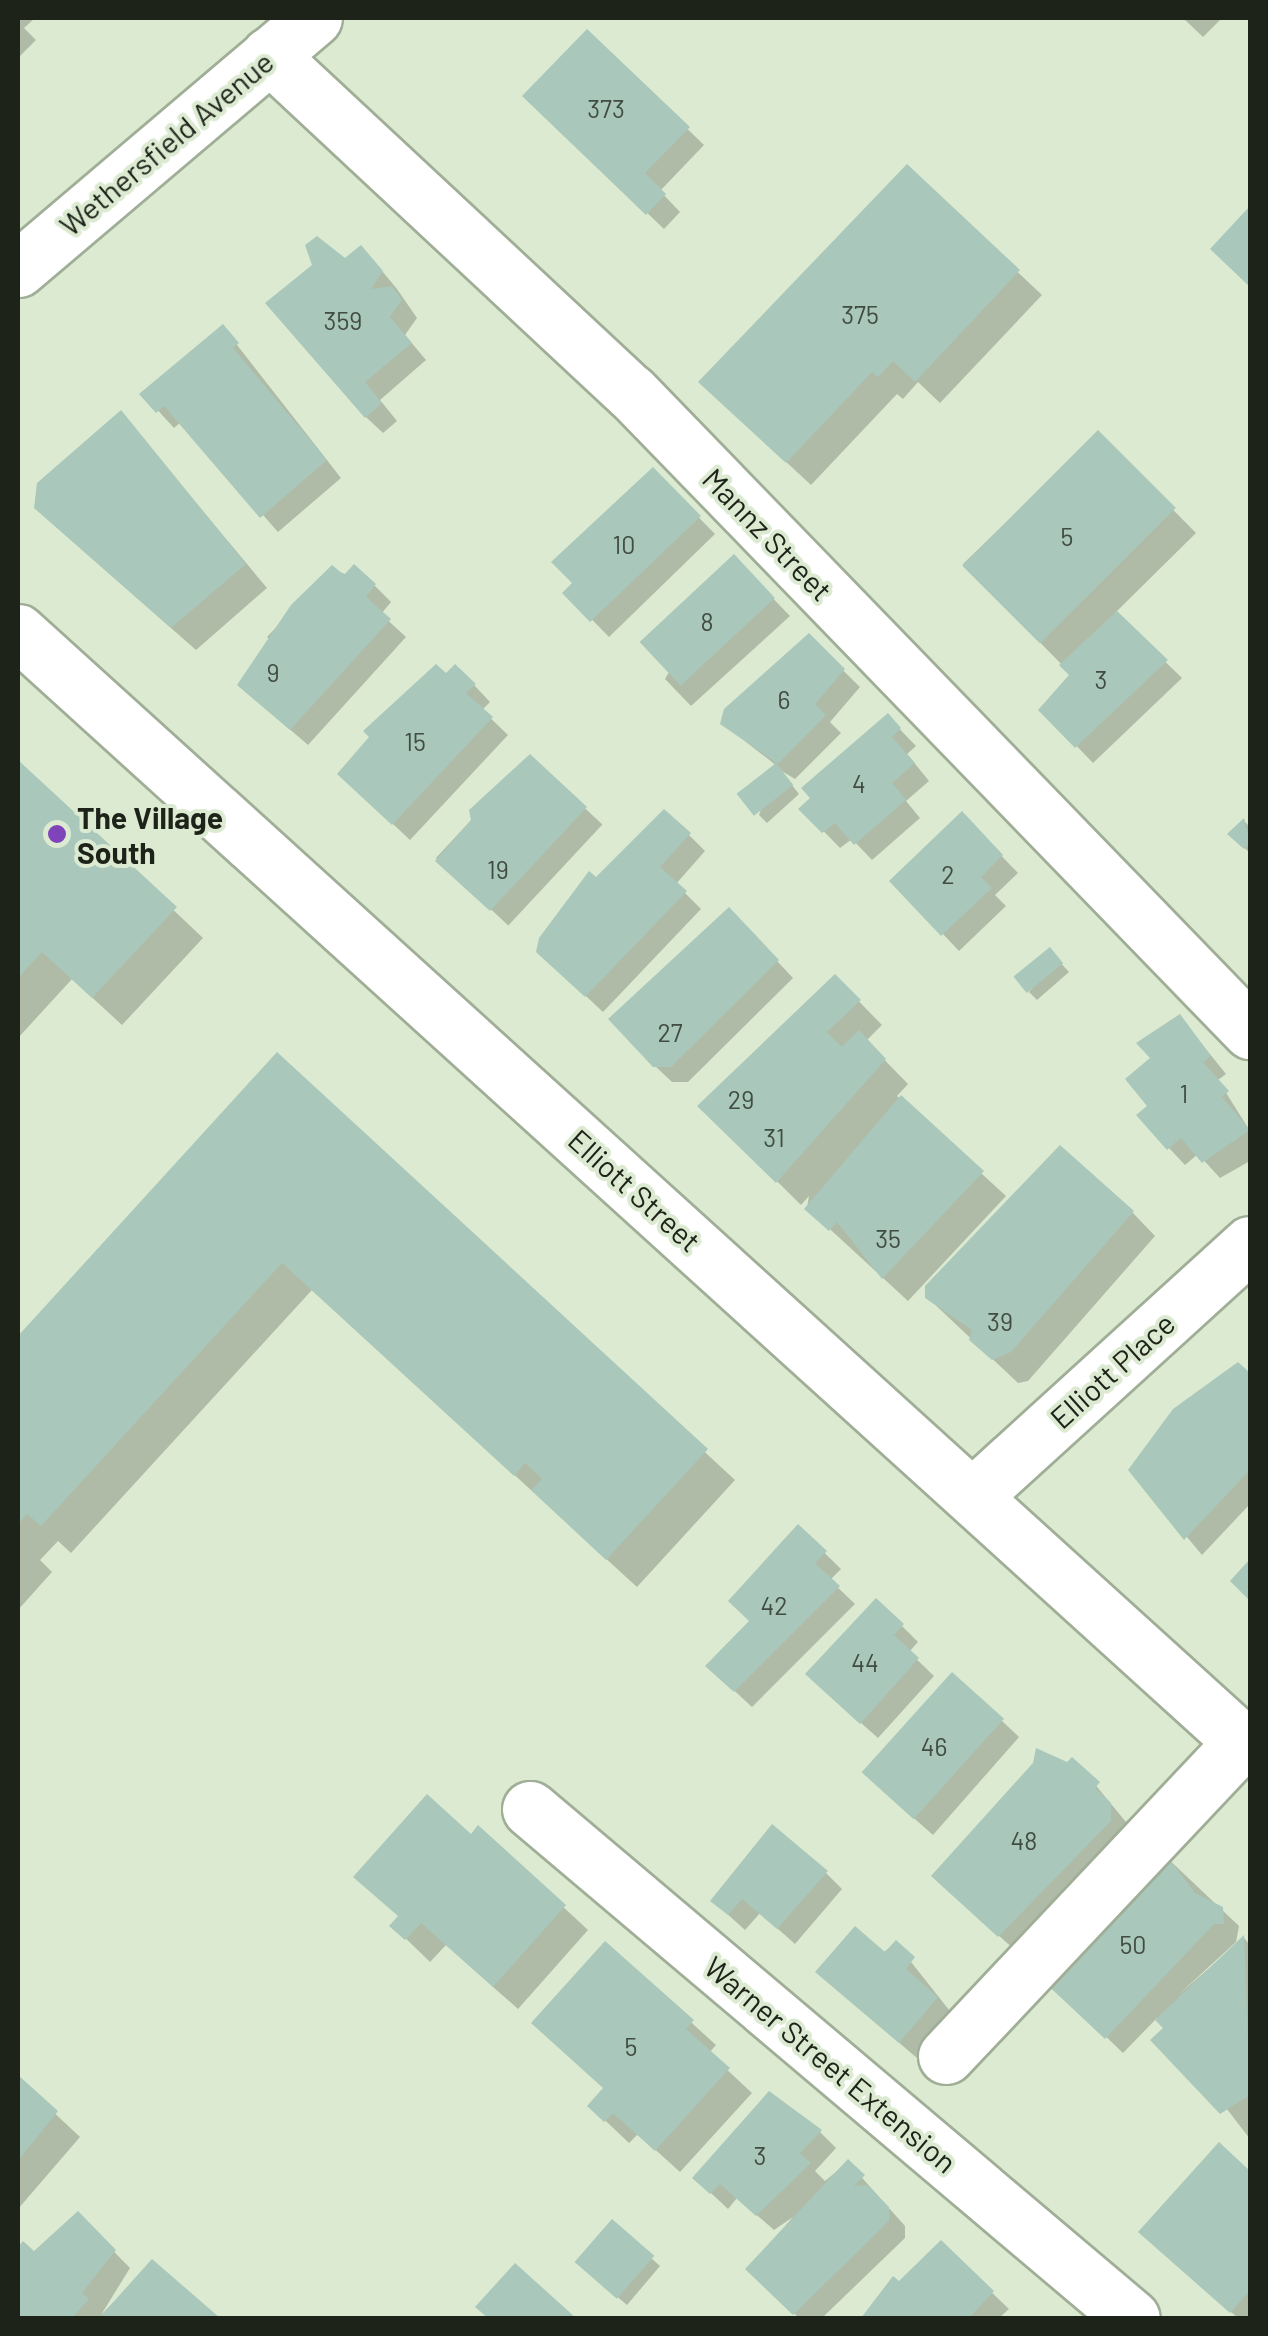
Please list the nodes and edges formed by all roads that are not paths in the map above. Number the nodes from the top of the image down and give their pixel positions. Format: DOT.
graph roads {
  1 [pos="314,18"];
  2 [pos="269,56"];
  3 [pos="18,269"];
  4 [pos="18,632"];
  5 [pos="1250,1031"];
  6 [pos="1250,1244"];
  7 [pos="974,1495"];
  8 [pos="1246,1745"];
  9 [pos="530,1809"];
  10 [pos="946,2056"];
  11 [pos="1132,2318"];
  1 -- 2 [label="street, Wethersfield Avenue"];
  2 -- 3 [label="street, Wethersfield Avenue"];
  2 -- 5 [label="street, Mannz Street"];
  4 -- 7 [label="street, Elliott Street"];
  6 -- 7 [label="street, Elliott Place"];
  7 -- 8 [label="street, Elliott Street"];
  8 -- 10 [label="street"];
  9 -- 11 [label="street, Warner Street Extension"];
}
